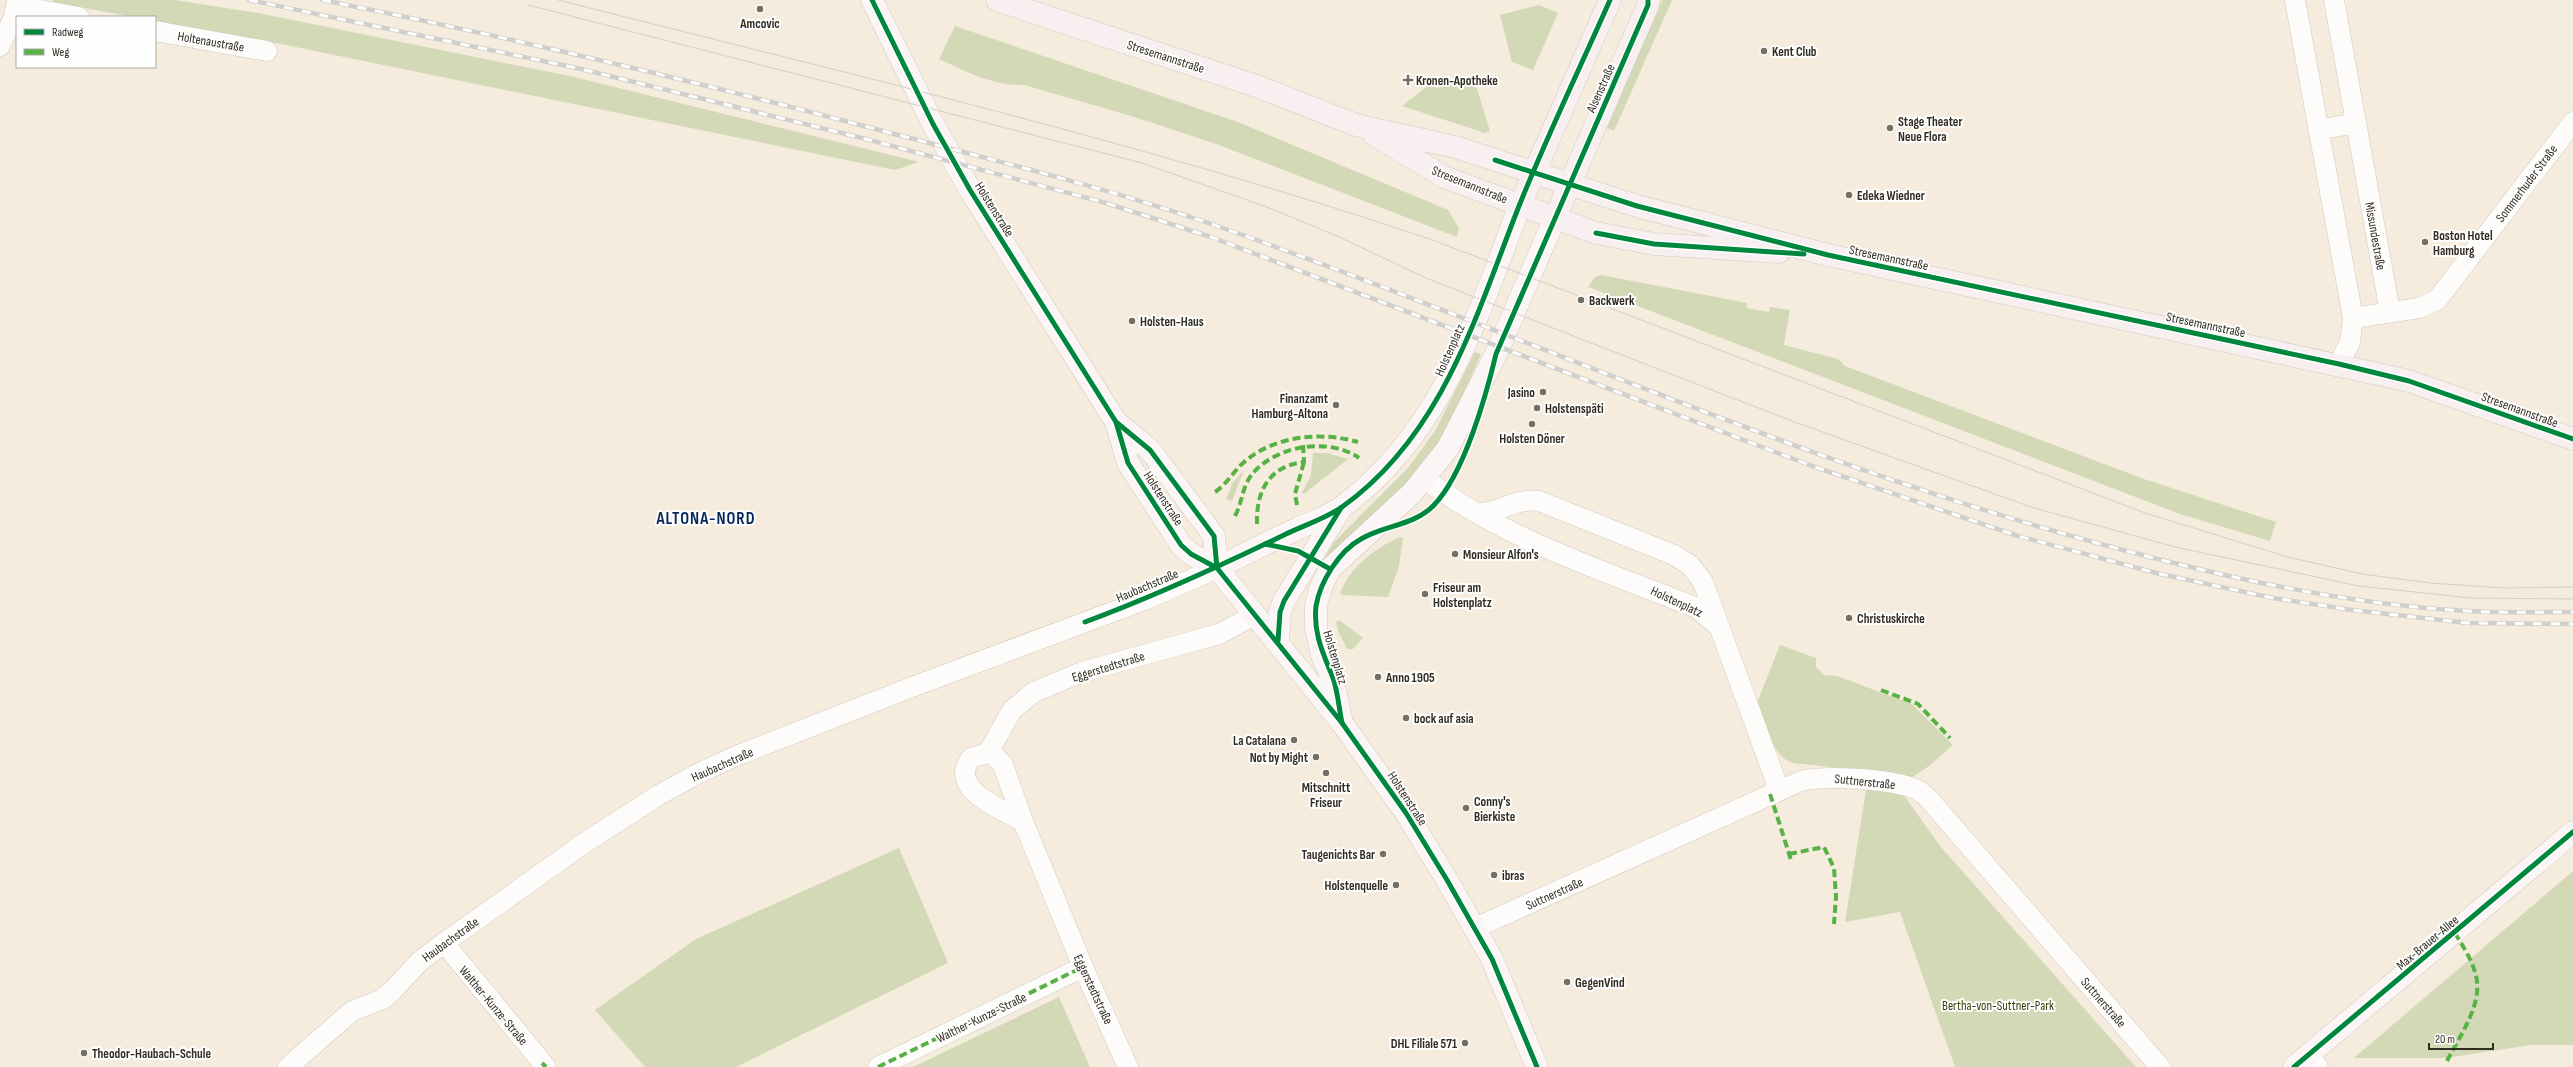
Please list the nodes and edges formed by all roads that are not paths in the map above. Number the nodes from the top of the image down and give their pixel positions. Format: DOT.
graph roads {
  1 [pos="872,0"];
  2 [pos="996,0"];
  3 [pos="1610,0"];
  4 [pos="1648,0"];
  5 [pos="2295,0"];
  6 [pos="2334,0"];
  7 [pos="17,3"];
  8 [pos="75,16"];
  9 [pos="156,31"];
  10 [pos="0,46"];
  11 [pos="267,51"];
  12 [pos="2573,122"];
  13 [pos="2356,123"];
  14 [pos="1356,125"];
  15 [pos="2318,130"];
  16 [pos="1533,172"];
  17 [pos="1570,184"];
  18 [pos="1520,205"];
  19 [pos="1555,218"];
  20 [pos="1828,255"];
  21 [pos="2390,312"];
  22 [pos="2353,318"];
  23 [pos="2339,364"];
  24 [pos="1116,422"];
  25 [pos="2573,439"];
  26 [pos="1425,479"];
  27 [pos="1341,508"];
  28 [pos="1478,512"];
  29 [pos="1217,568"];
  30 [pos="1255,615"];
  31 [pos="1720,627"];
  32 [pos="1278,641"];
  33 [pos="1342,723"];
  34 [pos="988,752"];
  35 [pos="1780,790"];
  36 [pos="1023,821"];
  37 [pos="2573,832"];
  38 [pos="1476,928"];
  39 [pos="444,943"];
  40 [pos="1083,967"];
  41 [pos="2307,1063"];
  42 [pos="288,1067"];
  43 [pos="546,1067"];
  44 [pos="878,1067"];
  45 [pos="1128,1067"];
  46 [pos="1537,1067"];
  47 [pos="2160,1067"];
  1 -- 24 [label="main road, Holstenstraße"];
  2 -- 14 [label="main road, Stresemannstraße"];
  3 -- 16 [label="main road, Alsenstraße"];
  4 -- 17 [label="main road, Alsenstraße"];
  5 -- 15 [label="street"];
  6 -- 13 [label="street, Missundestraße"];
  7 -- 8 [label="street"];
  7 -- 10 [label="street"];
  9 -- 11 [label="street, Holtenaustraße"];
  12 -- 21 [label="street, Sommerhuder Straße"];
  13 -- 15 [label="street"];
  13 -- 21 [label="street, Missundestraße"];
  14 -- 16 [label="main road, Stresemannstraße"];
  14 -- 18 [label="main road, Stresemannstraße"];
  15 -- 22 [label="street"];
  16 -- 17 [label="main road, Stresemannstraße"];
  16 -- 18 [label="main road, Holstenplatz"];
  17 -- 19 [label="main road, Holstenplatz"];
  17 -- 20 [label="main road, Stresemannstraße"];
  18 -- 19 [label="main road, Stresemannstraße"];
  18 -- 27 [label="main road, Holstenplatz"];
  19 -- 20 [label="main road, Stresemannstraße"];
  19 -- 26 [label="main road, Holstenplatz"];
  20 -- 23 [label="main road, Stresemannstraße"];
  21 -- 22 [label="street"];
  22 -- 23 [label="street"];
  23 -- 25 [label="main road, Stresemannstraße"];
  24 -- 29 [label="main road, Holstenstraße"];
  24 -- 29 [label="main road, Holstenstraße"];
  26 -- 28 [label="street, Holstenplatz"];
  26 -- 33 [label="main road, Holstenplatz"];
  27 -- 29 [label="main road, Holstenplatz"];
  27 -- 32 [label="main road, Holstenplatz"];
  28 -- 31 [label="street, Holstenplatz"];
  28 -- 31 [label="street, Holstenplatz"];
  29 -- 30 [label="main road, Holstenstraße"];
  29 -- 39 [label="street, Haubachstraße"];
  30 -- 32 [label="main road, Holstenstraße"];
  30 -- 34 [label="street, Eggerstedtstraße"];
  31 -- 35 [label="street, Holstenplatz"];
  32 -- 33 [label="main road, Holstenstraße"];
  33 -- 38 [label="main road, Holstenstraße"];
  34 -- 36 [label="street, Eggerstedtstraße"];
  34 -- 36 [label="street"];
  35 -- 38 [label="street, Suttnerstraße"];
  35 -- 47 [label="street, Suttnerstraße"];
  36 -- 40 [label="street, Eggerstedtstraße"];
  37 -- 41 [label="main road, Max-Brauer-Allee"];
  38 -- 46 [label="main road, Holstenstraße"];
  39 -- 42 [label="street, Haubachstraße"];
  39 -- 43 [label="street, Walther-Kunze-Straße"];
  40 -- 44 [label="street, Walther-Kunze-Straße"];
  40 -- 45 [label="street, Eggerstedtstraße"];
}
